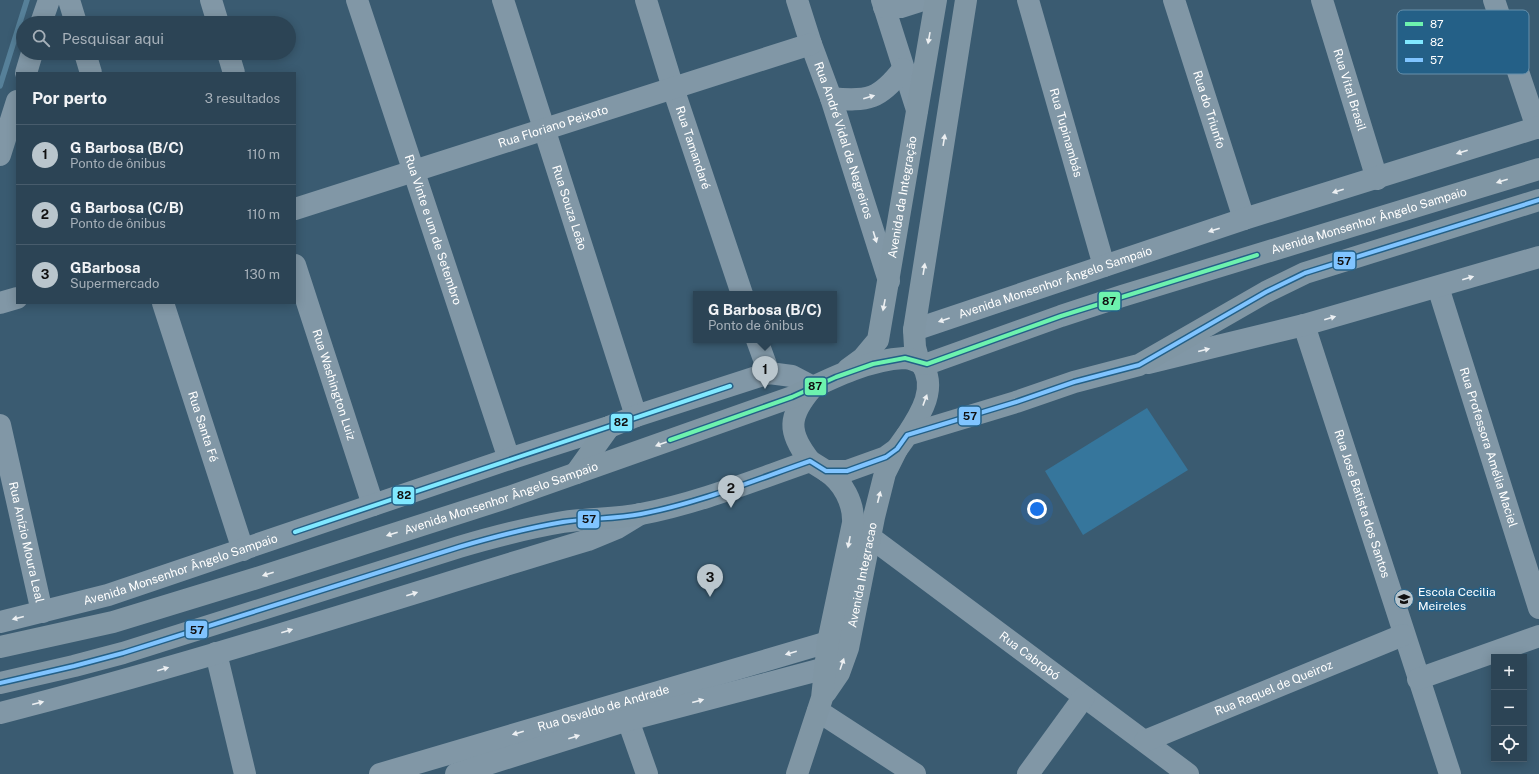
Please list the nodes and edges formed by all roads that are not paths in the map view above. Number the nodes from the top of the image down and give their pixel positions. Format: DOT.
graph roads {
  1 [pos="48,0"];
  2 [pos="69,0"];
  3 [pos="211,0"];
  4 [pos="356,0"];
  5 [pos="503,0"];
  6 [pos="646,0"];
  7 [pos="797,0"];
  8 [pos="923,0"];
  9 [pos="936,0"];
  10 [pos="966,0"];
  11 [pos="1028,0"];
  12 [pos="1174,0"];
  13 [pos="1322,0"];
  14 [pos="1494,0"];
  15 [pos="883,3"];
  16 [pos="1497,10"];
  17 [pos="43,16"];
  18 [pos="74,16"];
  19 [pos="216,16"];
  20 [pos="811,44"];
  21 [pos="30,60"];
  22 [pos="87,60"];
  23 [pos="230,60"];
  24 [pos="903,69"];
  25 [pos="26,72"];
  26 [pos="91,72"];
  27 [pos="234,72"];
  28 [pos="1519,74"];
  29 [pos="673,88"];
  30 [pos="831,98"];
  31 [pos="16,104"];
  32 [pos="917,110"];
  33 [pos="544,128"];
  34 [pos="1538,128"];
  35 [pos="0,155"];
  36 [pos="1539,169"];
  37 [pos="412,171"];
  38 [pos="1377,179"];
  39 [pos="1539,200"];
  40 [pos="296,209"];
  41 [pos="1244,220"];
  42 [pos="1539,257"];
  43 [pos="1104,266"];
  44 [pos="296,268"];
  45 [pos="889,281"];
  46 [pos="1438,287"];
  47 [pos="741,291"];
  48 [pos="16,298"];
  49 [pos="0,304"];
  50 [pos="163,304"];
  51 [pos="1304,325"];
  52 [pos="914,330"];
  53 [pos="759,343"];
  54 [pos="920,363"];
  55 [pos="1139,366"];
  56 [pos="769,373"];
  57 [pos="836,377"];
  58 [pos="813,388"];
  59 [pos="636,416"];
  60 [pos="0,425"];
  61 [pos="609,427"];
  62 [pos="902,442"];
  63 [pos="509,459"];
  64 [pos="818,466"];
  65 [pos="576,474"];
  66 [pos="373,505"];
  67 [pos="640,514"];
  68 [pos="870,537"];
  69 [pos="243,550"];
  70 [pos="1538,604"];
  71 [pos="42,612"];
  72 [pos="0,622"];
  73 [pos="1403,635"];
  74 [pos="1539,636"];
  75 [pos="828,642"];
  76 [pos="0,647"];
  77 [pos="216,653"];
  78 [pos="826,668"];
  79 [pos="1418,679"];
  80 [pos="0,683"];
  81 [pos="1084,697"];
  82 [pos="820,704"];
  83 [pos="0,713"];
  84 [pos="628,720"];
  85 [pos="1144,741"];
  86 [pos="483,770"];
  87 [pos="245,774"];
  88 [pos="380,774"];
  89 [pos="456,774"];
  90 [pos="646,774"];
  91 [pos="797,774"];
  92 [pos="915,774"];
  93 [pos="1028,774"];
  94 [pos="1188,774"];
  95 [pos="1450,774"];
  1 -- 17 [label="street"];
  2 -- 18 [label="street"];
  3 -- 19 [label="street"];
  4 -- 37 [label="street, Rua Vinte e um de Setembro"];
  5 -- 33 [label="street, Rua Souza Leão"];
  6 -- 29 [label="street, Rua Tamandaré"];
  7 -- 20 [label="street, Rua André Vidal de Negreiros"];
  8 -- 15 [label="street"];
  9 -- 32 [label="main road, Avenida da Integração, one-way"];
  52 -- 10 [label="main road, one-way"];
  11 -- 43 [label="street, Rua Tupinambás"];
  12 -- 41 [label="street, Rua do Triunfo"];
  13 -- 38 [label="street, Rua Vital Brasil"];
  14 -- 16 [label="street"];
  15 -- 24 [label="street"];
  20 -- 29 [label="street, Rua Floriano Peixoto"];
  20 -- 30 [label="street, Rua André Vidal de Negreiros"];
  21 -- 25 [label="street"];
  22 -- 26 [label="street"];
  23 -- 27 [label="street"];
  30 -- 24 [label="street, one-way"];
  24 -- 32 [label="street"];
  28 -- 34 [label="street"];
  29 -- 33 [label="street, Rua Floriano Peixoto"];
  29 -- 47 [label="street, Rua Tamandaré"];
  30 -- 45 [label="street, Rua André Vidal de Negreiros, one-way"];
  31 -- 35 [label="street"];
  32 -- 45 [label="main road, Avenida da Integração"];
  33 -- 37 [label="street, Rua Floriano Peixoto"];
  33 -- 59 [label="street, Rua Souza Leão"];
  34 -- 38 [label="street, Avenida Monsenhor Ângelo Sampaio, one-way"];
  36 -- 54 [label="main road, Avenida Monsenhor Ângelo Sampaio, one-way"];
  37 -- 40 [label="street, Rua Floriano Peixoto"];
  37 -- 63 [label="street, Rua Vinte e um de Setembro"];
  38 -- 41 [label="street, Avenida Monsenhor Ângelo Sampaio, one-way"];
  39 -- 55 [label="main road"];
  41 -- 43 [label="street, Avenida Monsenhor Ângelo Sampaio, one-way"];
  46 -- 42 [label="street, one-way"];
  43 -- 52 [label="street, Avenida Monsenhor Ângelo Sampaio, one-way"];
  44 -- 66 [label="street, Rua Washington Luiz"];
  45 -- 57 [label="main road, Avenida da Integração, one-way"];
  51 -- 46 [label="street, one-way"];
  46 -- 70 [label="street, Rua Professora Amélia Maciel"];
  48 -- 49 [label="street"];
  50 -- 69 [label="street, Rua Santa Fé"];
  55 -- 51 [label="street, one-way"];
  51 -- 73 [label="street, Rua José Batista dos Santos"];
  52 -- 54 [label="main road"];
  53 -- 56 [label="street"];
  54 -- 57 [label="main road, Avenida Monsenhor Ângelo Sampaio"];
  62 -- 54 [label="main road, one-way"];
  55 -- 62 [label="main road"];
  56 -- 58 [label="street, Avenida Monsenhor Ângelo Sampaio"];
  56 -- 59 [label="street, Avenida Monsenhor Ângelo Sampaio"];
  57 -- 58 [label="main road, Avenida Monsenhor Ângelo Sampaio"];
  58 -- 64 [label="main road"];
  58 -- 65 [label="main road, Avenida Monsenhor Ângelo Sampaio, one-way"];
  59 -- 61 [label="street, Avenida Monsenhor Ângelo Sampaio"];
  60 -- 71 [label="street, Rua Anízio Moura Leal"];
  61 -- 63 [label="street, Avenida Monsenhor Ângelo Sampaio"];
  61 -- 65 [label="main road"];
  62 -- 64 [label="main road"];
  68 -- 62 [label="main road, Avenida Integracao, one-way"];
  63 -- 66 [label="street, Avenida Monsenhor Ângelo Sampaio"];
  64 -- 67 [label="main road"];
  64 -- 75 [label="main road, one-way"];
  65 -- 76 [label="main road, Avenida Monsenhor Ângelo Sampaio, one-way"];
  66 -- 69 [label="street, Avenida Monsenhor Ângelo Sampaio"];
  77 -- 67 [label="street, one-way"];
  67 -- 80 [label="main road"];
  68 -- 81 [label="street, Rua Cabrobó"];
  82 -- 68 [label="main road, Avenida Integracao, one-way"];
  69 -- 71 [label="street, Avenida Monsenhor Ângelo Sampaio"];
  71 -- 72 [label="street, Avenida Monsenhor Ângelo Sampaio, one-way"];
  73 -- 79 [label="street, Rua José Batista dos Santos"];
  73 -- 85 [label="street, Rua Raquel de Queiroz"];
  74 -- 79 [label="street"];
  75 -- 78 [label="main road"];
  75 -- 88 [label="street, Rua Osvaldo de Andrade, one-way"];
  83 -- 77 [label="street, one-way"];
  77 -- 87 [label="street"];
  78 -- 82 [label="main road"];
  84 -- 78 [label="street, Rua Osvaldo de Andrade, one-way"];
  79 -- 95 [label="street, Rua José Batista dos Santos"];
  81 -- 85 [label="street, Rua Cabrobó"];
  81 -- 93 [label="street"];
  82 -- 91 [label="main road"];
  82 -- 92 [label="street"];
  86 -- 84 [label="street, Rua Osvaldo de Andrade, one-way"];
  84 -- 90 [label="street"];
  85 -- 94 [label="street, Rua Cabrobó"];
  86 -- 89 [label="street, Rua Osvaldo de Andrade"];
}
